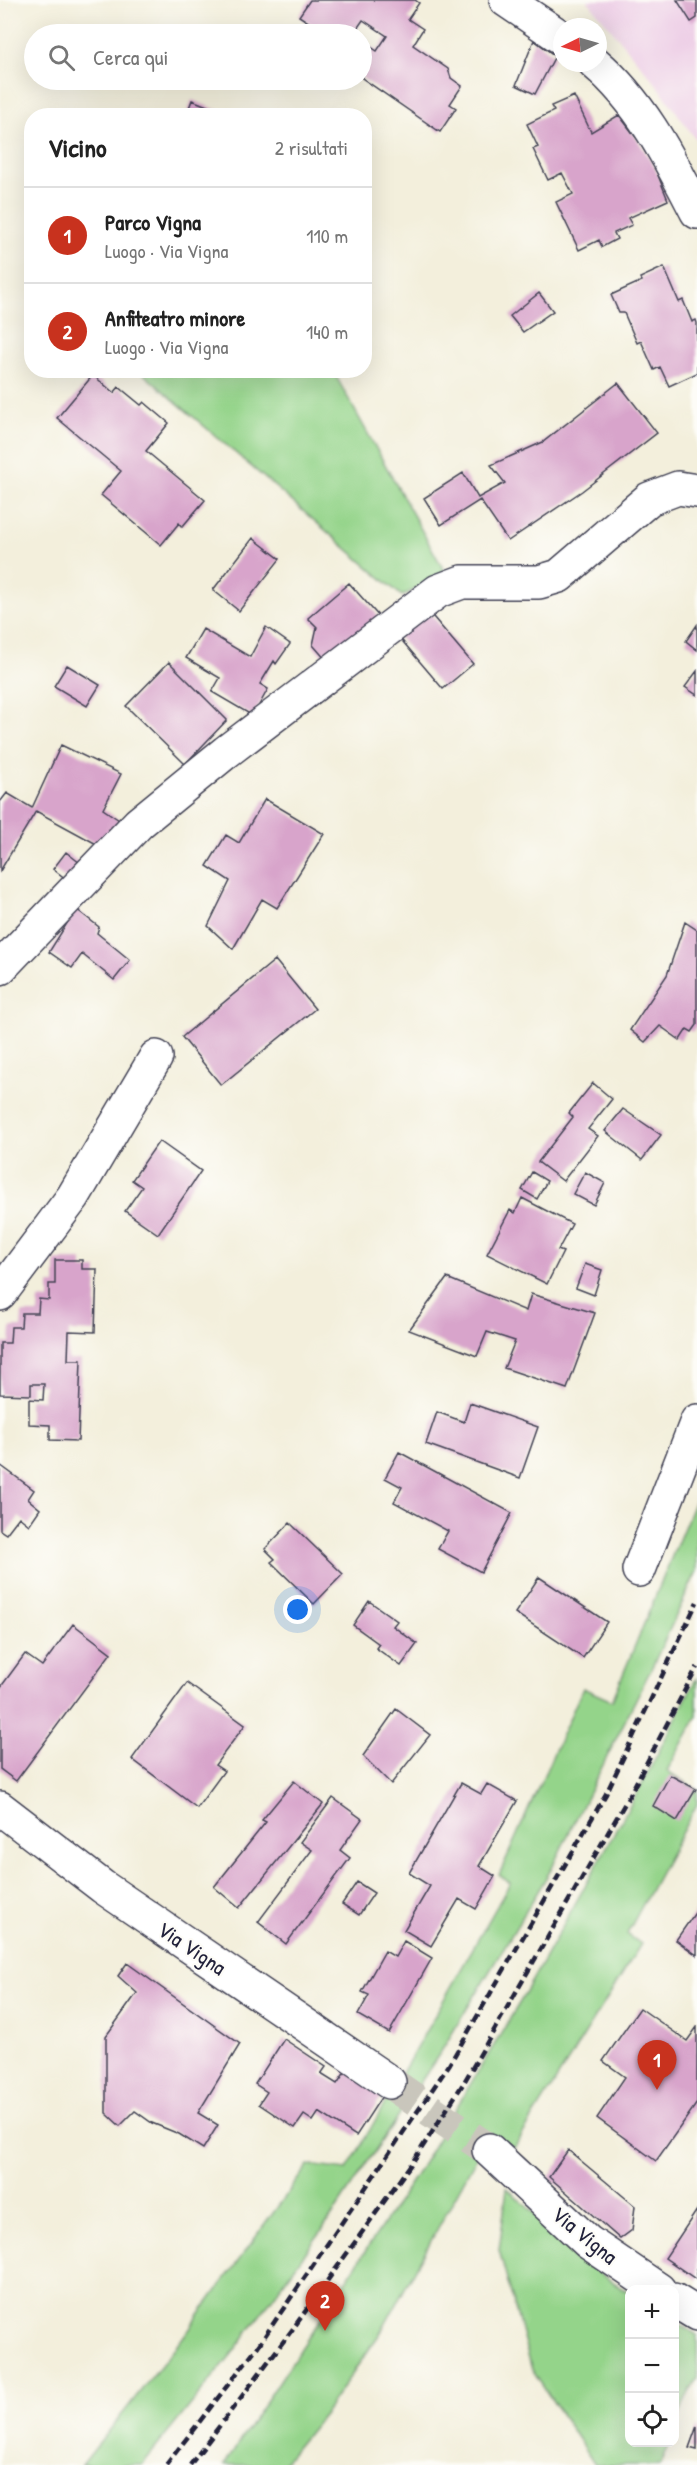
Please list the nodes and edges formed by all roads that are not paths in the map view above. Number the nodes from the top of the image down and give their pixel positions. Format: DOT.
graph roads {
  1 [pos="506,0"];
  2 [pos="553,32"];
  3 [pos="605,72"];
  4 [pos="697,212"];
  5 [pos="697,491"];
  6 [pos="0,968"];
  7 [pos="156,1057"];
  8 [pos="0,1294"];
  9 [pos="697,1421"];
  10 [pos="639,1570"];
  11 [pos="0,1808"];
  12 [pos="389,2082"];
  13 [pos="489,2150"];
  14 [pos="653,2285"];
  15 [pos="679,2303"];
  16 [pos="697,2314"];
  1 -- 2 [label="street"];
  3 -- 4 [label="street"];
  5 -- 6 [label="street"];
  7 -- 8 [label="street"];
  9 -- 10 [label="street"];
  11 -- 12 [label="street, Via Vigna"];
  13 -- 14 [label="street, Via Vigna"];
  15 -- 16 [label="street"];
}
